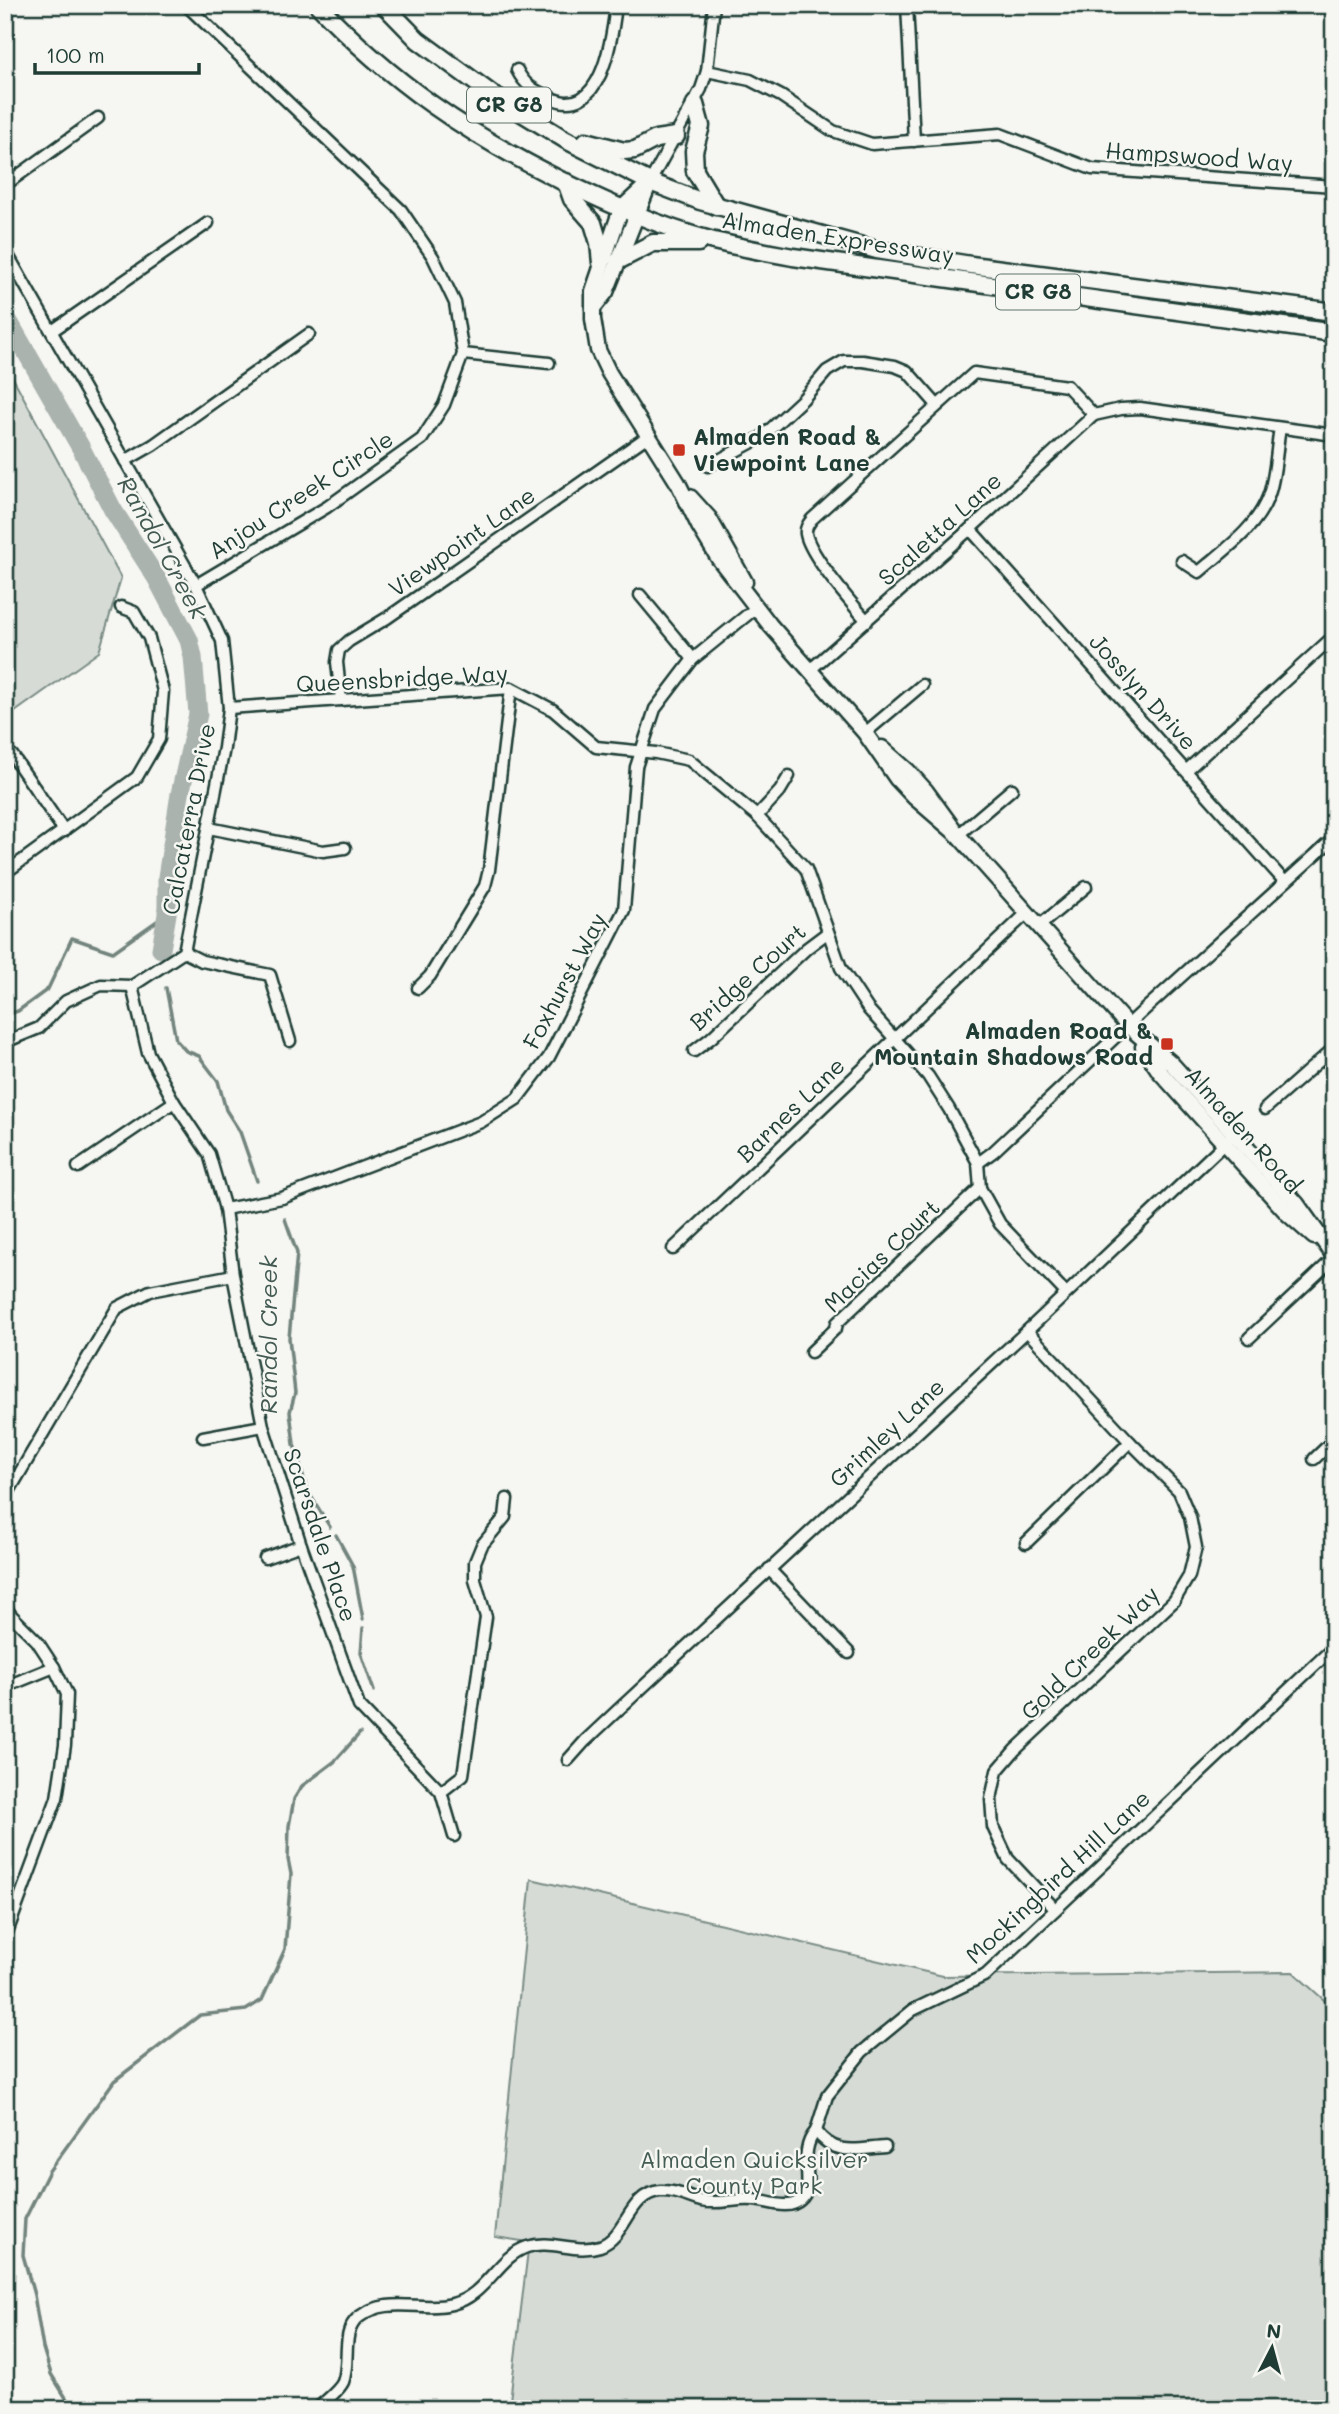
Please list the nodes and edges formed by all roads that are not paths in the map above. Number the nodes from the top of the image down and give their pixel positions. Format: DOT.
graph roads {
  1 [pos="186,5"];
  2 [pos="318,5"];
  3 [pos="384,5"];
  4 [pos="616,5"];
  5 [pos="714,5"];
  6 [pos="907,5"];
  7 [pos="517,70"];
  8 [pos="707,71"];
  9 [pos="695,104"];
  10 [pos="98,118"];
  11 [pos="676,136"];
  12 [pos="566,140"];
  13 [pos="914,141"];
  14 [pos="566,182"];
  15 [pos="650,182"];
  16 [pos="5,185"];
  17 [pos="1334,186"];
  18 [pos="716,206"];
  19 [pos="628,212"];
  20 [pos="208,223"];
  21 [pos="708,240"];
  22 [pos="5,250"];
  23 [pos="618,261"];
  24 [pos="601,263"];
  25 [pos="593,309"];
  26 [pos="1334,312"];
  27 [pos="52,331"];
  28 [pos="1334,333"];
  29 [pos="309,334"];
  30 [pos="463,354"];
  31 [pos="549,363"];
  32 [pos="937,405"];
  33 [pos="1094,415"];
  34 [pos="1280,428"];
  35 [pos="1334,435"];
  36 [pos="648,436"];
  37 [pos="125,461"];
  38 [pos="708,466"];
  39 [pos="970,529"];
  40 [pos="1182,561"];
  41 [pos="196,585"];
  42 [pos="639,595"];
  43 [pos="121,607"];
  44 [pos="757,607"];
  45 [pos="867,621"];
  46 [pos="1334,636"];
  47 [pos="693,659"];
  48 [pos="810,670"];
  49 [pos="922,685"];
  50 [pos="511,688"];
  51 [pos="341,700"];
  52 [pos="229,708"];
  53 [pos="865,733"];
  54 [pos="641,751"];
  55 [pos="12,755"];
  56 [pos="1187,770"];
  57 [pos="789,776"];
  58 [pos="1012,789"];
  59 [pos="757,816"];
  60 [pos="209,828"];
  61 [pos="64,831"];
  62 [pos="958,835"];
  63 [pos="1334,838"];
  64 [pos="345,848"];
  65 [pos="5,873"];
  66 [pos="1285,882"];
  67 [pos="1086,887"];
  68 [pos="1027,913"];
  69 [pos="1039,926"];
  70 [pos="827,933"];
  71 [pos="184,953"];
  72 [pos="132,986"];
  73 [pos="418,988"];
  74 [pos="1128,1026"];
  75 [pos="894,1038"];
  76 [pos="290,1041"];
  77 [pos="5,1042"];
  78 [pos="694,1051"];
  79 [pos="1333,1051"];
  80 [pos="174,1102"];
  81 [pos="1265,1109"];
  82 [pos="1229,1139"];
  83 [pos="978,1163"];
  84 [pos="78,1167"];
  85 [pos="980,1188"];
  86 [pos="225,1209"];
  87 [pos="673,1249"];
  88 [pos="1334,1257"];
  89 [pos="233,1275"];
  90 [pos="1066,1293"];
  91 [pos="1027,1331"];
  92 [pos="1249,1338"];
  93 [pos="811,1352"];
  94 [pos="263,1426"];
  95 [pos="203,1437"];
  96 [pos="1334,1440"];
  97 [pos="1130,1442"];
  98 [pos="1314,1459"];
  99 [pos="5,1498"];
  100 [pos="507,1499"];
  101 [pos="1026,1543"];
  102 [pos="301,1545"];
  103 [pos="265,1558"];
  104 [pos="769,1569"];
  105 [pos="5,1605"];
  106 [pos="1334,1647"];
  107 [pos="849,1653"];
  108 [pos="54,1667"];
  109 [pos="5,1687"];
  110 [pos="568,1760"];
  111 [pos="441,1792"];
  112 [pos="454,1836"];
  113 [pos="1055,1909"];
  114 [pos="5,1938"];
  115 [pos="816,2131"];
  116 [pos="885,2147"];
  117 [pos="317,2409"];
  1 -- 30 [label="street, Anjou Creek Circle"];
  2 -- 14 [label="main road, Almaden Expressway / CR G8"];
  3 -- 12 [label="main road, Almaden Expressway / CR G8"];
  4 -- 7 [label="street"];
  5 -- 8 [label="street"];
  6 -- 13 [label="street"];
  8 -- 9 [label="street"];
  8 -- 13 [label="street, Hampswood Way"];
  9 -- 11 [label="street"];
  9 -- 18 [label="main road"];
  10 -- 16 [label="street"];
  11 -- 12 [label="main road"];
  11 -- 15 [label="street"];
  12 -- 15 [label="main road, Almaden Expressway / CR G8"];
  13 -- 17 [label="street, Hampswood Way"];
  14 -- 19 [label="main road, Almaden Expressway / CR G8"];
  14 -- 24 [label="main road"];
  15 -- 18 [label="main road, Almaden Expressway / CR G8"];
  15 -- 19 [label="street, Almaden Road"];
  18 -- 26 [label="main road, Almaden Expressway / CR G8"];
  19 -- 21 [label="main road, Almaden Expressway / CR G8"];
  19 -- 23 [label="street, Almaden Road"];
  19 -- 24 [label="street, Almaden Road"];
  20 -- 27 [label="street"];
  21 -- 23 [label="main road"];
  21 -- 28 [label="main road, Almaden Expressway / CR G8"];
  22 -- 27 [label="street, Calcaterra Drive"];
  23 -- 25 [label="street, Almaden Road"];
  24 -- 25 [label="street, Almaden Road"];
  25 -- 36 [label="street, Almaden Road"];
  27 -- 37 [label="street, Calcaterra Drive"];
  29 -- 37 [label="street"];
  30 -- 31 [label="street"];
  30 -- 41 [label="street, Anjou Creek Circle"];
  32 -- 33 [label="street"];
  32 -- 38 [label="street"];
  32 -- 45 [label="street"];
  33 -- 34 [label="street"];
  33 -- 39 [label="street, Scaletta Lane"];
  34 -- 35 [label="street"];
  34 -- 40 [label="street"];
  36 -- 44 [label="street, Almaden Road"];
  36 -- 51 [label="street, Viewpoint Lane"];
  37 -- 41 [label="street, Calcaterra Drive"];
  39 -- 45 [label="street, Scaletta Lane"];
  39 -- 56 [label="street, Josslyn Drive"];
  41 -- 52 [label="street, Calcaterra Drive"];
  42 -- 47 [label="street"];
  43 -- 61 [label="street"];
  44 -- 47 [label="street, Foxhurst Way"];
  44 -- 48 [label="street, Almaden Road"];
  45 -- 48 [label="street, Scaletta Lane"];
  46 -- 56 [label="street"];
  47 -- 54 [label="street, Foxhurst Way"];
  48 -- 53 [label="street, Almaden Road"];
  49 -- 53 [label="street"];
  50 -- 51 [label="street, Queensbridge Way"];
  50 -- 54 [label="street, Queensbridge Way"];
  50 -- 73 [label="street"];
  51 -- 52 [label="street, Queensbridge Way"];
  52 -- 60 [label="street, Calcaterra Drive"];
  53 -- 62 [label="street, Almaden Road"];
  54 -- 59 [label="street, Queensbridge Way"];
  54 -- 86 [label="street, Foxhurst Way"];
  55 -- 61 [label="street"];
  56 -- 66 [label="street, Josslyn Drive"];
  57 -- 59 [label="street"];
  58 -- 62 [label="street"];
  59 -- 70 [label="street, Queensbridge Way"];
  60 -- 64 [label="street"];
  60 -- 71 [label="street, Calcaterra Drive"];
  61 -- 65 [label="street"];
  62 -- 68 [label="street, Almaden Road"];
  63 -- 66 [label="street"];
  66 -- 74 [label="street"];
  67 -- 69 [label="street"];
  68 -- 69 [label="street, Almaden Road"];
  68 -- 75 [label="street, Barnes Lane"];
  69 -- 74 [label="street, Almaden Road"];
  70 -- 75 [label="street, Queensbridge Way"];
  70 -- 78 [label="street, Bridge Court"];
  71 -- 72 [label="street"];
  71 -- 76 [label="street"];
  72 -- 77 [label="street"];
  72 -- 80 [label="street, Scarsdale Place"];
  74 -- 82 [label="street, Almaden Road"];
  74 -- 83 [label="street"];
  75 -- 83 [label="street, Queensbridge Way"];
  75 -- 87 [label="street, Barnes Lane"];
  79 -- 81 [label="street"];
  80 -- 84 [label="street"];
  80 -- 86 [label="street, Scarsdale Place"];
  82 -- 88 [label="street, Almaden Road"];
  82 -- 90 [label="street, Grimley Lane"];
  83 -- 85 [label="street, Queensbridge Way"];
  85 -- 90 [label="street, Queensbridge Way"];
  85 -- 93 [label="street, Macias Court"];
  86 -- 89 [label="street, Scarsdale Place"];
  88 -- 92 [label="street"];
  89 -- 94 [label="street, Scarsdale Place"];
  89 -- 99 [label="street"];
  90 -- 91 [label="street, Grimley Lane"];
  91 -- 97 [label="street, Gold Creek Way"];
  91 -- 104 [label="street, Grimley Lane"];
  94 -- 95 [label="street"];
  94 -- 102 [label="street, Scarsdale Place"];
  96 -- 98 [label="street"];
  97 -- 101 [label="street"];
  97 -- 113 [label="street, Gold Creek Way"];
  100 -- 111 [label="street"];
  102 -- 103 [label="street"];
  102 -- 111 [label="street, Scarsdale Place"];
  104 -- 107 [label="street"];
  104 -- 110 [label="street, Grimley Lane"];
  105 -- 108 [label="street"];
  106 -- 113 [label="street, Mockingbird Hill Lane"];
  108 -- 109 [label="street"];
  108 -- 114 [label="street"];
  111 -- 112 [label="street"];
  113 -- 115 [label="street, Mockingbird Hill Lane"];
  115 -- 116 [label="street"];
  115 -- 117 [label="street, Mockingbird Hill Lane"];
}
